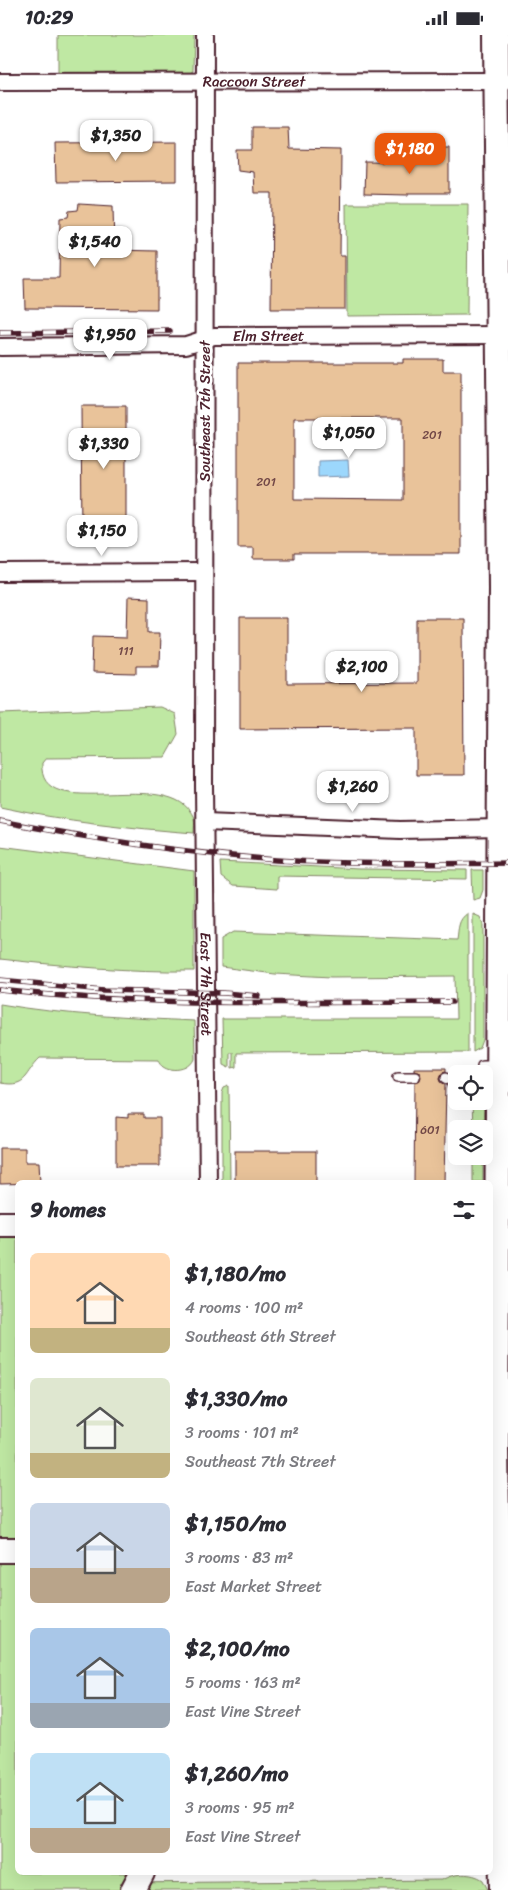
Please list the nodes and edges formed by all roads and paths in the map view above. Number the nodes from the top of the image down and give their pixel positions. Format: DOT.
graph roads {
  1 [pos="205,35"];
  2 [pos="496,35"];
  3 [pos="205,81"];
  4 [pos="502,81"];
  5 [pos="0,82"];
  6 [pos="503,335"];
  7 [pos="204,339"];
  8 [pos="0,347"];
  9 [pos="0,573"];
  10 [pos="204,573"];
  11 [pos="504,587"];
  12 [pos="204,786"];
  13 [pos="205,822"];
  14 [pos="500,824"];
  15 [pos="497,1075"];
  16 [pos="398,1076"];
  17 [pos="415,1077"];
  18 [pos="208,1180"];
  19 [pos="0,1224"];
  20 [pos="15,1224"];
  21 [pos="498,1226"];
  22 [pos="498,1446"];
  23 [pos="0,1550"];
  24 [pos="15,1550"];
  25 [pos="498,1550"];
  26 [pos="500,1866"];
  27 [pos="141,1875"];
  28 [pos="133,1890"];
  29 [pos="502,1890"];
  1 -- 3 [label="street, Southeast 7th Street"];
  2 -- 4 [label="main road"];
  3 -- 4 [label="street, Raccoon Street"];
  3 -- 5 [label="street, Raccoon Street"];
  3 -- 7 [label="street, Southeast 7th Street"];
  4 -- 6 [label="main road"];
  6 -- 7 [label="street, Elm Street"];
  6 -- 11 [label="main road"];
  7 -- 8 [label="street, Elm Street"];
  7 -- 10 [label="street, Southeast 7th Street"];
  9 -- 10 [label="street"];
  10 -- 12 [label="street, Southeast 7th Street"];
  11 -- 14 [label="main road"];
  12 -- 13 [label="street, East 7th Street"];
  13 -- 14 [label="street"];
  13 -- 18 [label="street, East 7th Street"];
  14 -- 15 [label="main road"];
  15 -- 21 [label="main road"];
  16 -- 17 [label="lane"];
  19 -- 20 [label="main road"];
  21 -- 22 [label="main road"];
  22 -- 25 [label="main road"];
  23 -- 24 [label="main road"];
  25 -- 26 [label="main road"];
  26 -- 29 [label="main road"];
  27 -- 28 [label="main road"];
}
